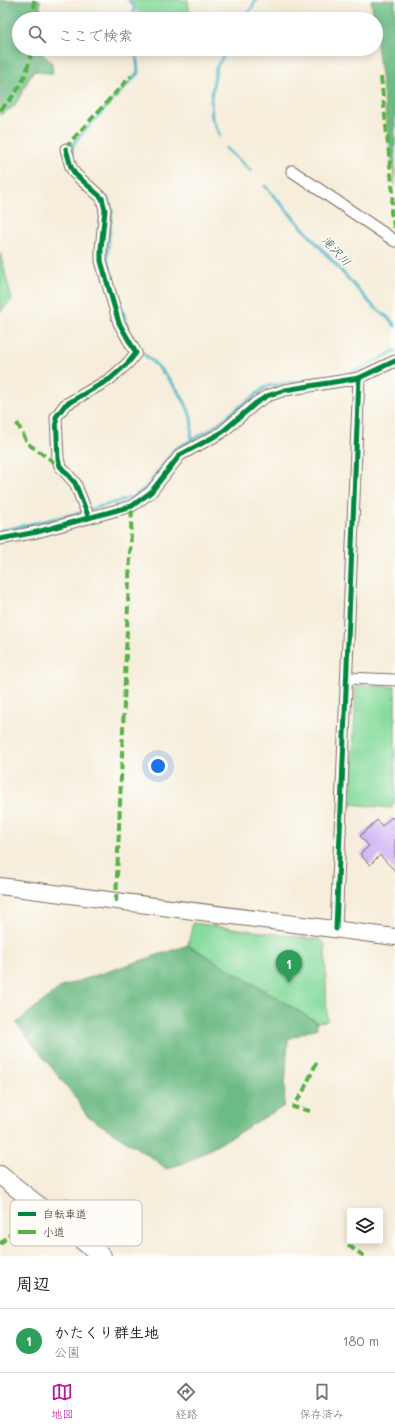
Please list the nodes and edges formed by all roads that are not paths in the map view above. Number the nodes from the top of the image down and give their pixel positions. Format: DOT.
graph roads {
  1 [pos="66,149"];
  2 [pos="292,171"];
  3 [pos="395,241"];
  4 [pos="395,361"];
  5 [pos="359,378"];
  6 [pos="89,518"];
  7 [pos="0,538"];
  8 [pos="347,678"];
  9 [pos="395,680"];
  10 [pos="0,886"];
  11 [pos="336,929"];
  12 [pos="395,937"];
  13 [pos="0,1175"];
  14 [pos="31,1200"];
  15 [pos="89,1246"];
  16 [pos="102,1256"];
  1 -- 6 [label="street"];
  2 -- 3 [label="street"];
  4 -- 5 [label="street"];
  5 -- 6 [label="street"];
  5 -- 8 [label="street"];
  6 -- 7 [label="street"];
  8 -- 9 [label="street"];
  8 -- 11 [label="street"];
  10 -- 11 [label="street"];
  11 -- 12 [label="street"];
  13 -- 14 [label="main road"];
  15 -- 16 [label="main road"];
}
